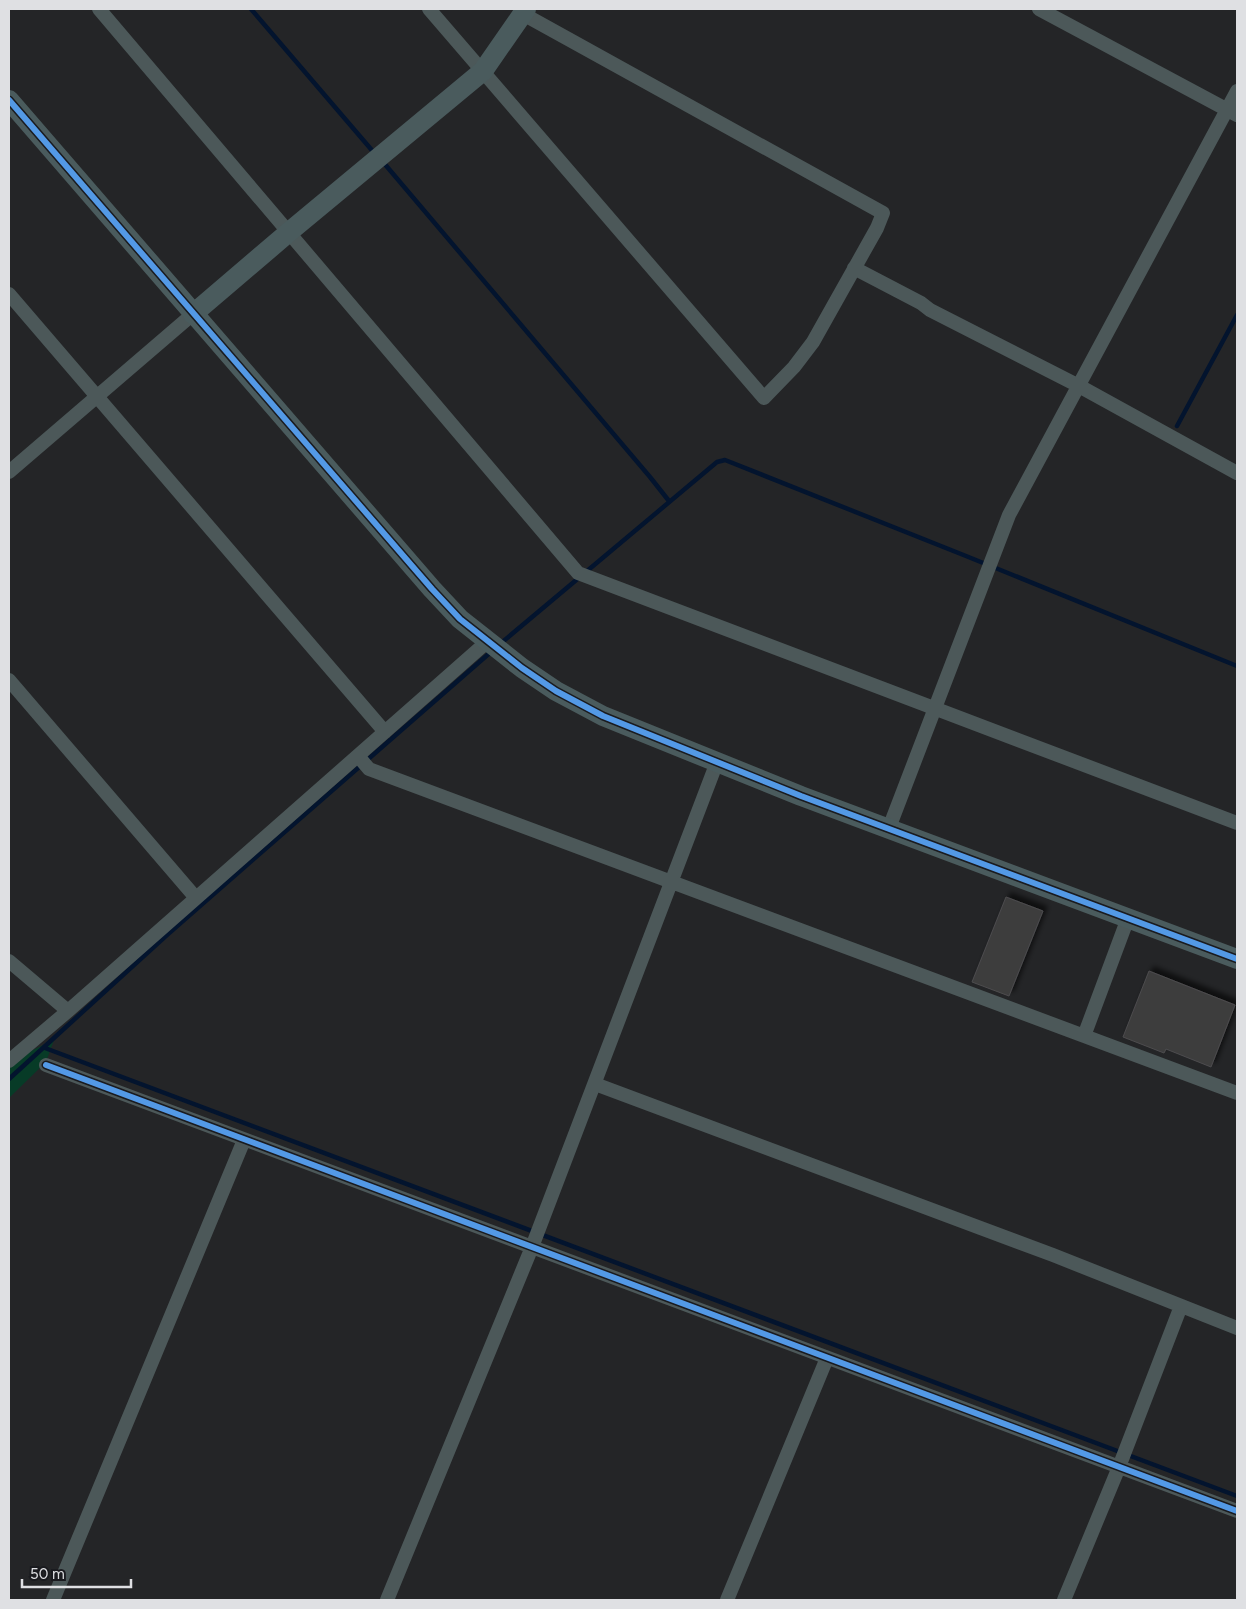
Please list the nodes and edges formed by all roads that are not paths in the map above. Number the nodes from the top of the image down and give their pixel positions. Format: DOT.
graph roads {
  1 [pos="99,9"];
  2 [pos="429,9"];
  3 [pos="1039,9"];
  4 [pos="524,11"];
  5 [pos="483,71"];
  6 [pos="1237,91"];
  7 [pos="9,100"];
  8 [pos="1232,112"];
  9 [pos="289,232"];
  10 [pos="854,268"];
  11 [pos="9,294"];
  12 [pos="193,314"];
  13 [pos="1079,386"];
  14 [pos="96,397"];
  15 [pos="9,472"];
  16 [pos="1237,473"];
  17 [pos="488,641"];
  18 [pos="9,680"];
  19 [pos="934,709"];
  20 [pos="385,732"];
  21 [pos="358,756"];
  22 [pos="717,762"];
  23 [pos="1237,823"];
  24 [pos="889,828"];
  25 [pos="671,881"];
  26 [pos="196,898"];
  27 [pos="1128,918"];
  28 [pos="1237,959"];
  29 [pos="9,961"];
  30 [pos="68,1011"];
  31 [pos="1084,1036"];
  32 [pos="9,1060"];
  33 [pos="46,1065"];
  34 [pos="596,1084"];
  35 [pos="1237,1093"];
  36 [pos="244,1140"];
  37 [pos="532,1247"];
  38 [pos="1182,1306"];
  39 [pos="1237,1328"];
  40 [pos="827,1358"];
  41 [pos="1119,1467"];
  42 [pos="1237,1511"];
  43 [pos="53,1600"];
  44 [pos="387,1600"];
  45 [pos="727,1600"];
  46 [pos="1064,1600"];
  1 -- 9 [label="street"];
  2 -- 5 [label="street"];
  3 -- 8 [label="street"];
  4 -- 5 [label="street"];
  4 -- 10 [label="street"];
  5 -- 9 [label="street"];
  5 -- 10 [label="street"];
  6 -- 8 [label="street"];
  7 -- 12 [label="street"];
  8 -- 13 [label="street"];
  9 -- 12 [label="street"];
  9 -- 19 [label="street"];
  10 -- 13 [label="street"];
  11 -- 14 [label="street"];
  12 -- 14 [label="street"];
  12 -- 17 [label="street"];
  13 -- 16 [label="street"];
  13 -- 19 [label="street"];
  14 -- 15 [label="street"];
  14 -- 20 [label="street"];
  17 -- 20 [label="street"];
  17 -- 22 [label="street"];
  18 -- 26 [label="street"];
  19 -- 23 [label="street"];
  19 -- 24 [label="street"];
  20 -- 21 [label="street"];
  21 -- 25 [label="street"];
  21 -- 26 [label="street"];
  22 -- 24 [label="street"];
  22 -- 25 [label="street"];
  24 -- 27 [label="street"];
  25 -- 31 [label="street"];
  25 -- 34 [label="street"];
  26 -- 30 [label="street"];
  27 -- 28 [label="street"];
  27 -- 31 [label="street"];
  29 -- 30 [label="street"];
  30 -- 32 [label="street"];
  31 -- 35 [label="street"];
  33 -- 36 [label="street"];
  34 -- 37 [label="street"];
  34 -- 38 [label="street"];
  36 -- 37 [label="street"];
  36 -- 43 [label="street"];
  37 -- 40 [label="street"];
  37 -- 44 [label="street"];
  38 -- 39 [label="street"];
  38 -- 41 [label="street"];
  40 -- 41 [label="street"];
  40 -- 45 [label="street"];
  41 -- 42 [label="street"];
  41 -- 46 [label="street"];
}
